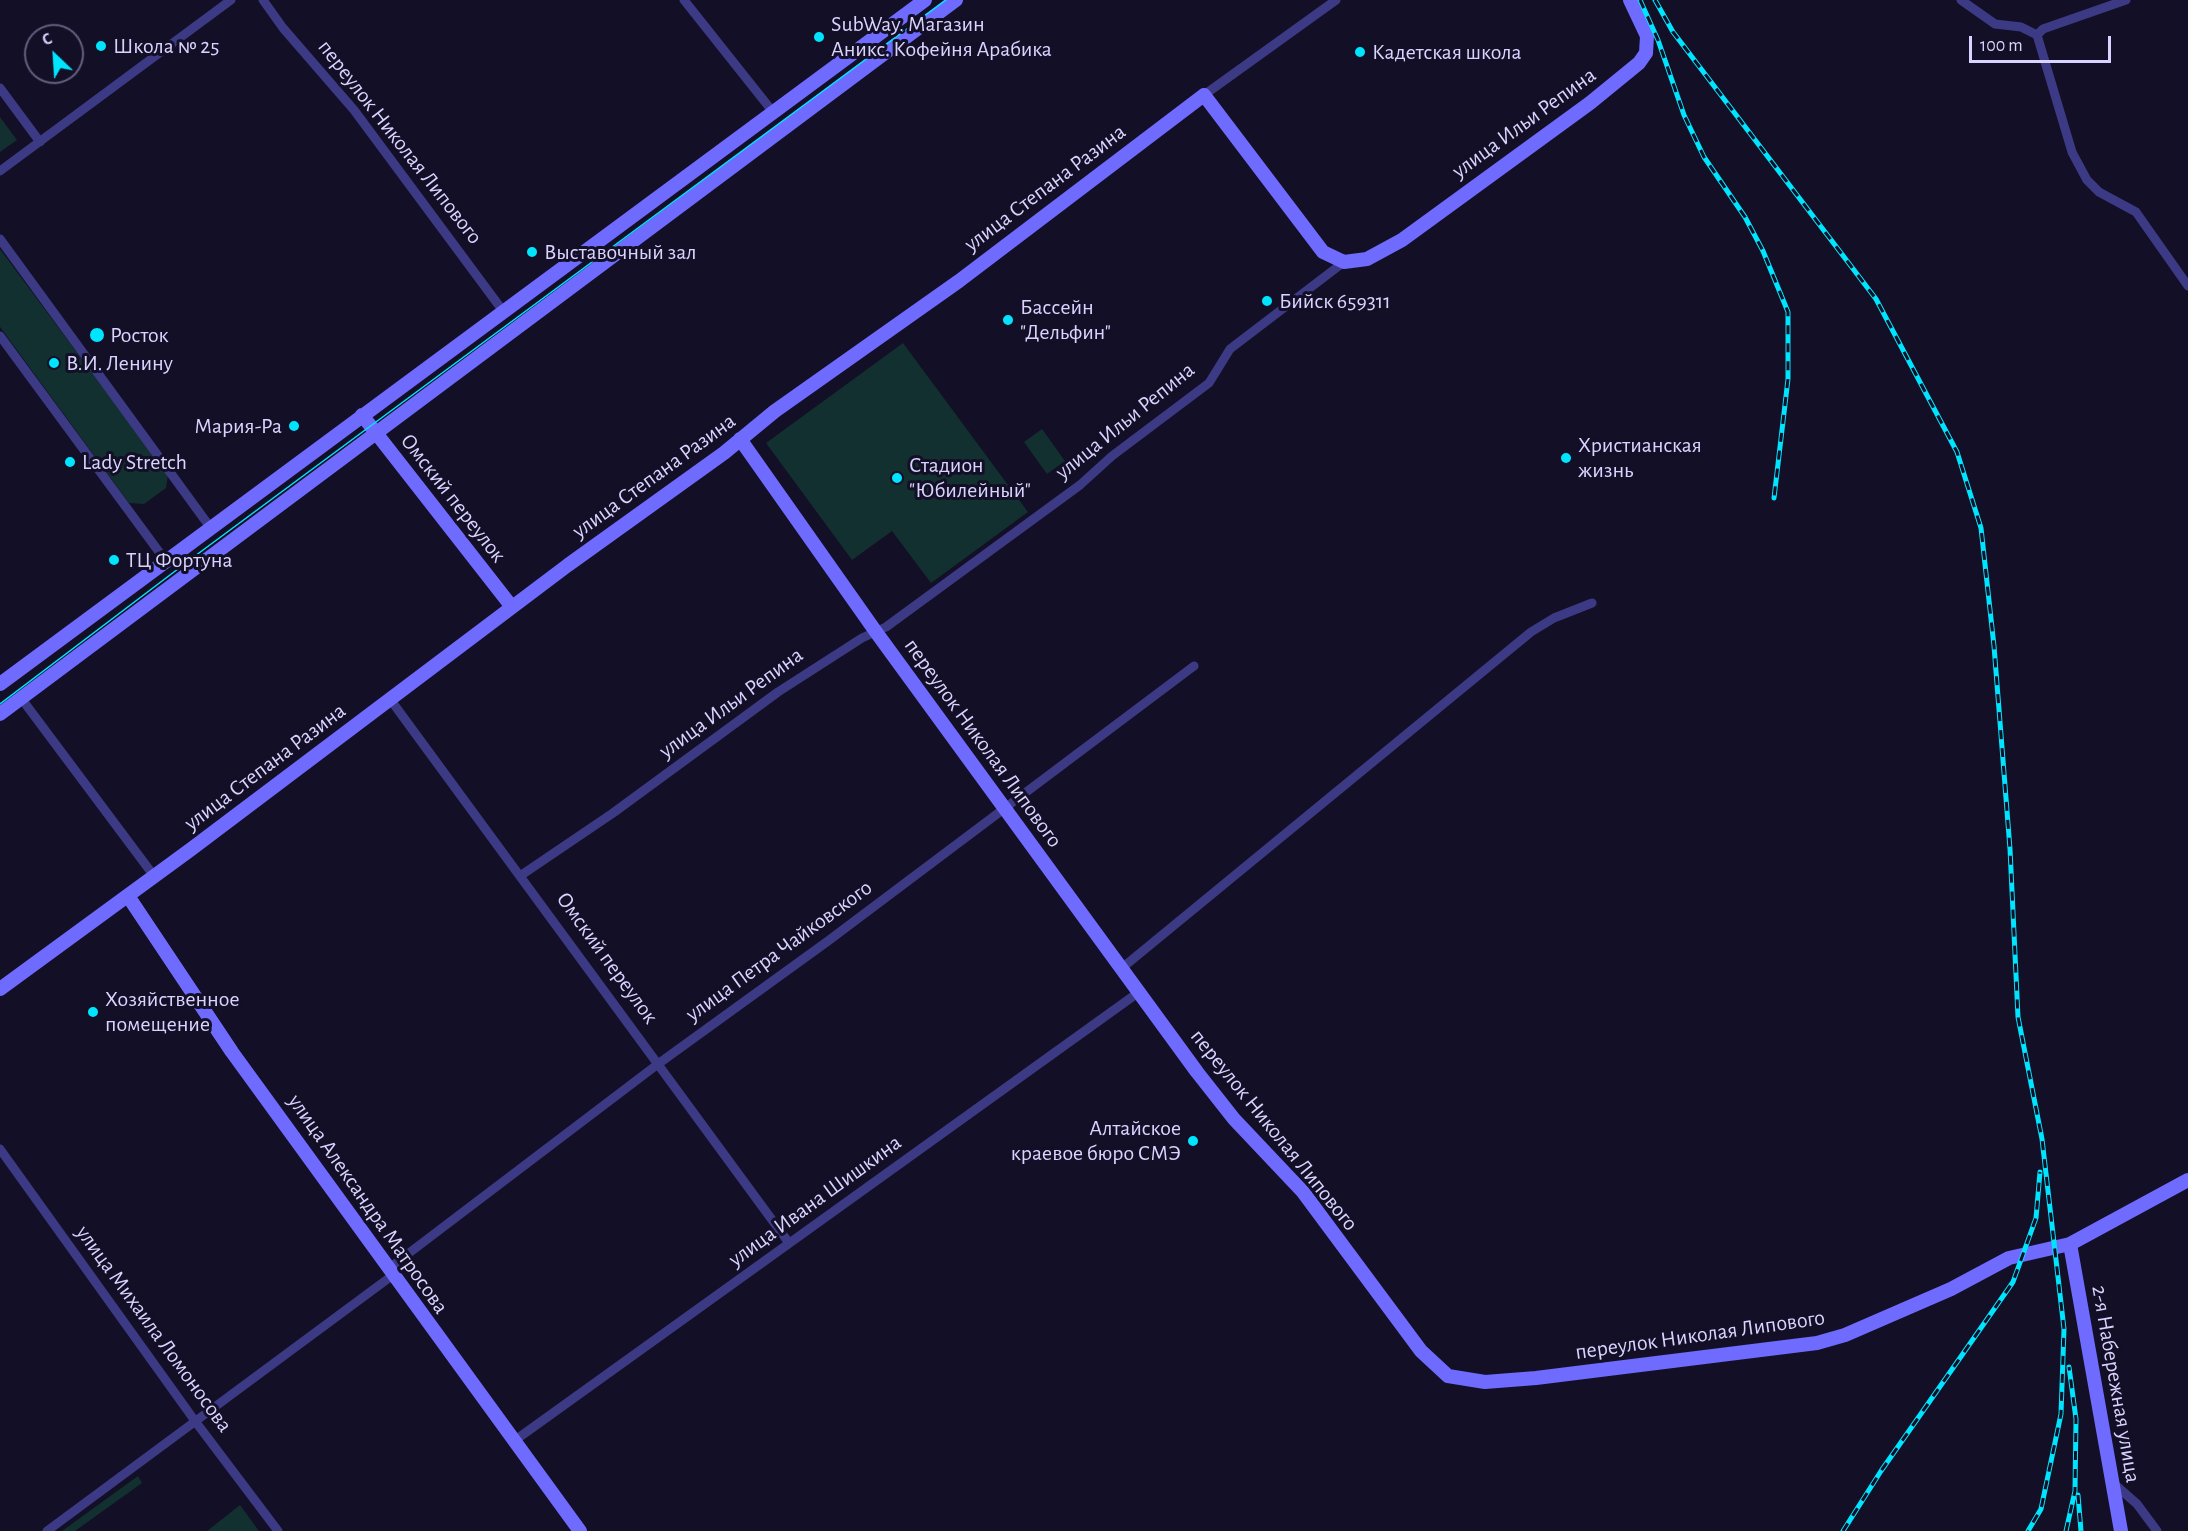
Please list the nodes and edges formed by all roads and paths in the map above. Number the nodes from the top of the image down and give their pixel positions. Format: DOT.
graph roads {
  1 [pos="231,0"];
  2 [pos="263,0"];
  3 [pos="684,0"];
  4 [pos="925,0"];
  5 [pos="956,0"];
  6 [pos="1336,0"];
  7 [pos="1630,0"];
  8 [pos="1961,0"];
  9 [pos="2126,0"];
  10 [pos="2037,34"];
  11 [pos="0,88"];
  12 [pos="1204,95"];
  13 [pos="773,112"];
  14 [pos="40,142"];
  15 [pos="0,171"];
  16 [pos="0,239"];
  17 [pos="1344,262"];
  18 [pos="2188,286"];
  19 [pos="503,311"];
  20 [pos="518,328"];
  21 [pos="0,336"];
  22 [pos="362,415"];
  23 [pos="377,433"];
  24 [pos="740,439"];
  25 [pos="210,527"];
  26 [pos="165,561"];
  27 [pos="1592,603"];
  28 [pos="512,607"];
  29 [pos="876,632"];
  30 [pos="1194,666"];
  31 [pos="0,684"];
  32 [pos="21,698"];
  33 [pos="390,699"];
  34 [pos="0,714"];
  35 [pos="1004,807"];
  36 [pos="154,876"];
  37 [pos="520,876"];
  38 [pos="128,896"];
  39 [pos="1122,968"];
  40 [pos="0,989"];
  41 [pos="1139,992"];
  42 [pos="658,1064"];
  43 [pos="0,1149"];
  44 [pos="2188,1180"];
  45 [pos="789,1243"];
  46 [pos="2070,1244"];
  47 [pos="391,1272"];
  48 [pos="195,1421"];
  49 [pos="514,1441"];
  50 [pos="2112,1482"];
  51 [pos="47,1531"];
  52 [pos="278,1531"];
  53 [pos="580,1531"];
  54 [pos="2121,1531"];
  55 [pos="2157,1531"];
  1 -- 14 [label="street"];
  2 -- 19 [label="street, переулок Николая Липового"];
  3 -- 13 [label="street"];
  4 -- 13 [label="street"];
  5 -- 20 [label="street"];
  6 -- 12 [label="street, улица Степана Разина"];
  7 -- 17 [label="street, улица Ильи Репина"];
  8 -- 10 [label="street"];
  9 -- 10 [label="street"];
  10 -- 18 [label="street"];
  11 -- 14 [label="street"];
  12 -- 17 [label="street"];
  12 -- 24 [label="street, улица Степана Разина"];
  13 -- 19 [label="street"];
  14 -- 15 [label="street"];
  16 -- 25 [label="street"];
  17 -- 29 [label="street, улица Ильи Репина"];
  19 -- 20 [label="street"];
  19 -- 22 [label="street"];
  20 -- 23 [label="street"];
  21 -- 26 [label="street"];
  22 -- 23 [label="street, Омский переулок"];
  22 -- 25 [label="street"];
  23 -- 28 [label="street, Омский переулок"];
  23 -- 32 [label="street"];
  24 -- 28 [label="street, улица Степана Разина"];
  24 -- 29 [label="street, переулок Николая Липового"];
  25 -- 26 [label="street"];
  26 -- 31 [label="street"];
  27 -- 39 [label="street"];
  28 -- 33 [label="street, улица Степана Разина"];
  29 -- 35 [label="street, переулок Николая Липового"];
  29 -- 37 [label="street, улица Ильи Репина"];
  30 -- 35 [label="street, улица Петра Чайковского"];
  32 -- 34 [label="street"];
  32 -- 36 [label="street"];
  33 -- 36 [label="street, улица Степана Разина"];
  33 -- 37 [label="street, Омский переулок"];
  35 -- 39 [label="street, переулок Николая Липового"];
  35 -- 42 [label="street, улица Петра Чайковского"];
  36 -- 38 [label="street, улица Степана Разина"];
  37 -- 42 [label="street, Омский переулок"];
  38 -- 40 [label="street, улица Степана Разина"];
  38 -- 47 [label="street, улица Александра Матросова"];
  39 -- 41 [label="street, переулок Николая Липового"];
  41 -- 45 [label="street, улица Ивана Шишкина"];
  41 -- 46 [label="street, переулок Николая Липового"];
  42 -- 45 [label="street, Омский переулок"];
  42 -- 47 [label="street, улица Петра Чайковского"];
  43 -- 48 [label="street, улица Михаила Ломоносова"];
  44 -- 46 [label="street, переулок Николая Липового"];
  45 -- 49 [label="street, улица Ивана Шишкина"];
  46 -- 50 [label="street, 2-я Набережная улица"];
  47 -- 48 [label="street, улица Петра Чайковского"];
  47 -- 49 [label="street, улица Александра Матросова"];
  48 -- 51 [label="street, улица Петра Чайковского"];
  48 -- 52 [label="street, улица Михаила Ломоносова"];
  49 -- 53 [label="street, улица Александра Матросова"];
  50 -- 54 [label="street, 2-я Набережная улица"];
  50 -- 55 [label="street"];
}
